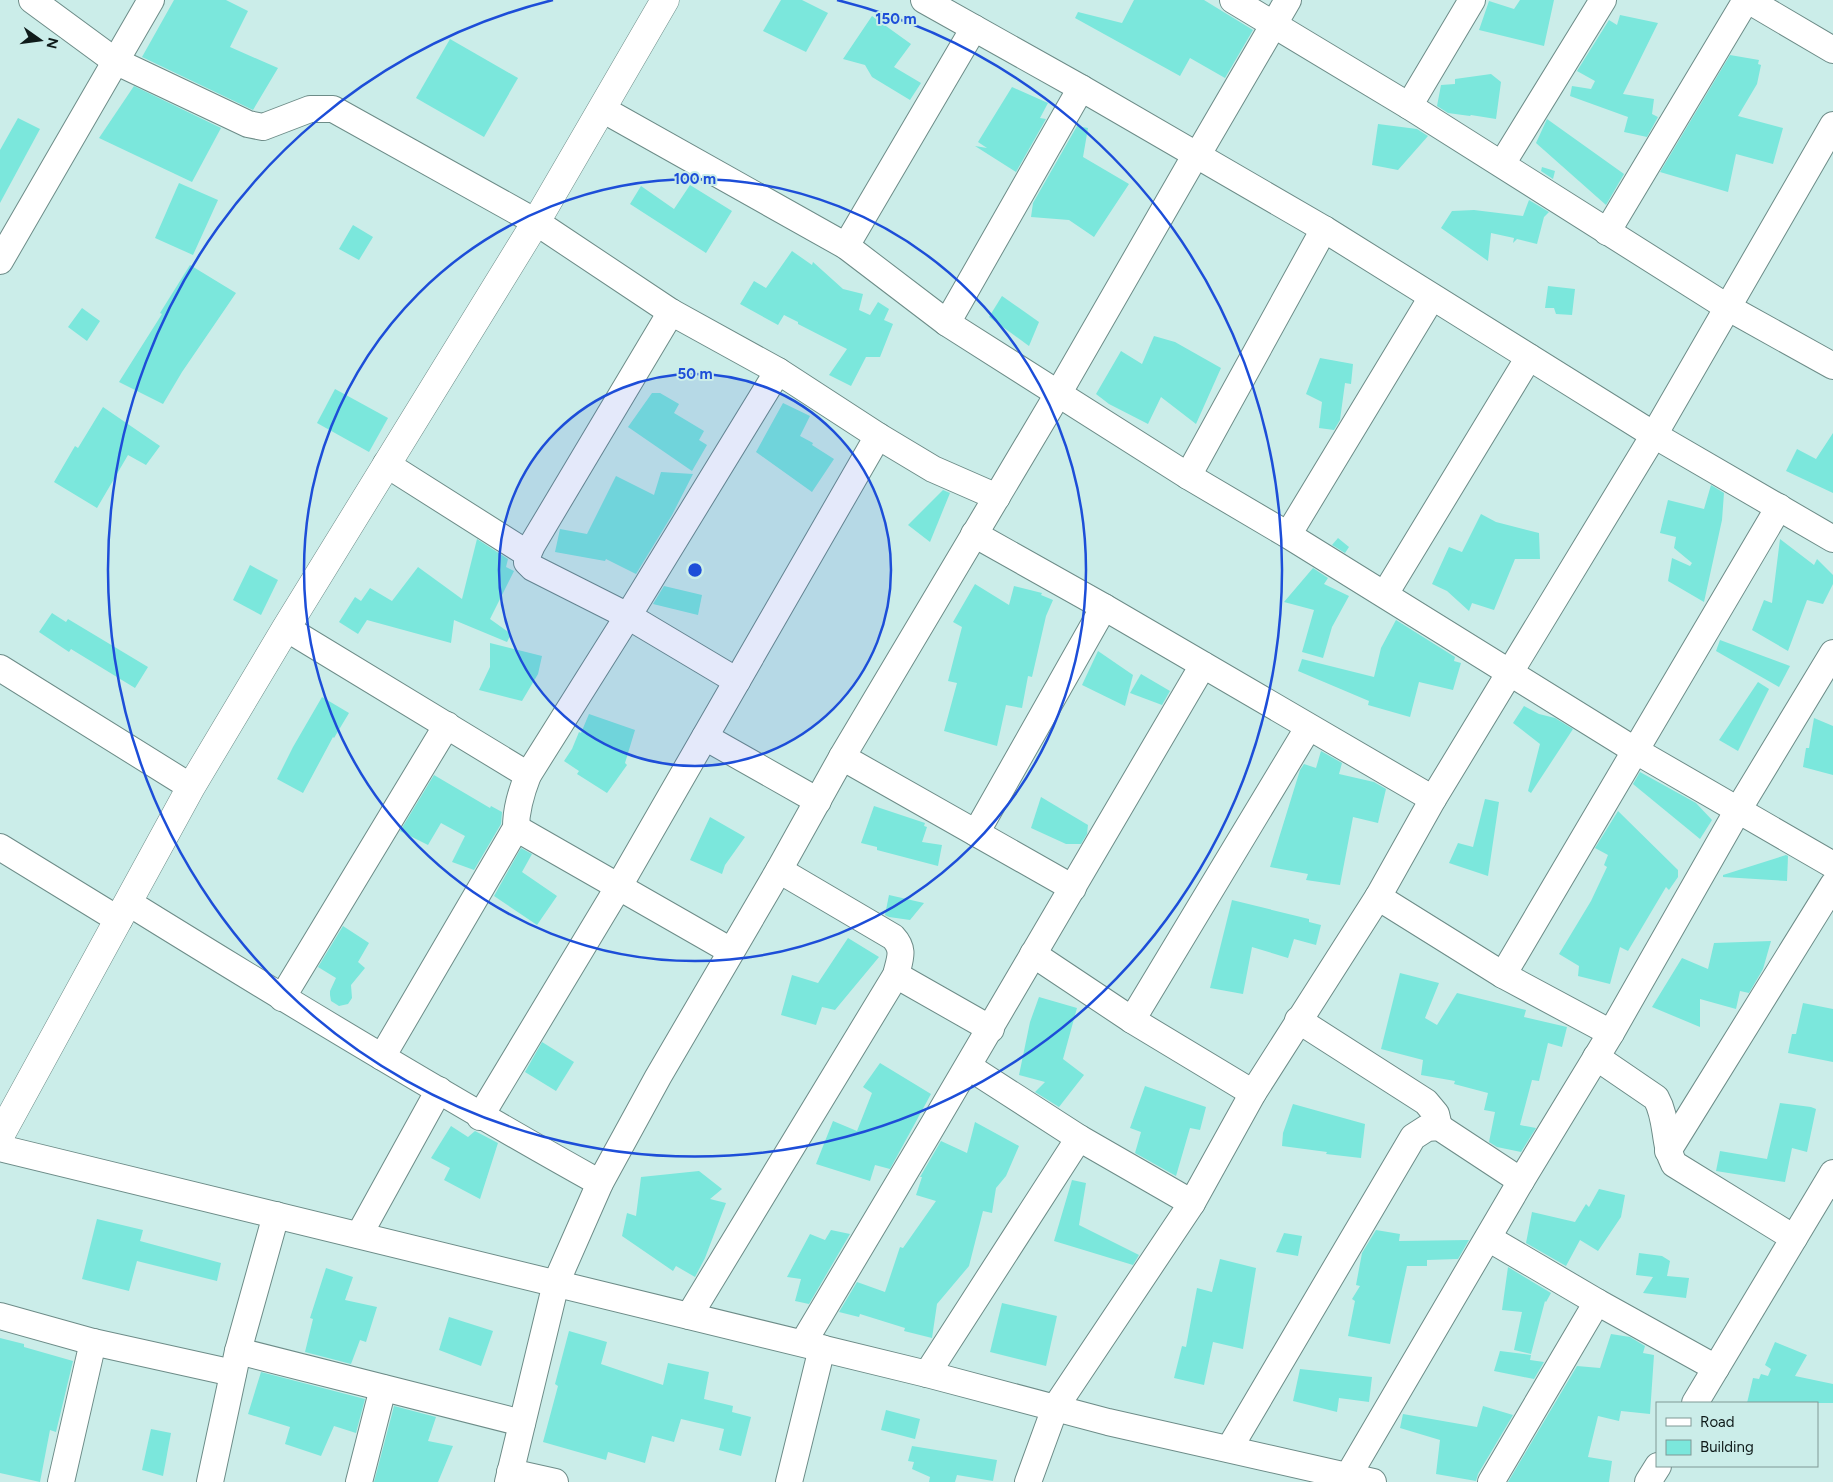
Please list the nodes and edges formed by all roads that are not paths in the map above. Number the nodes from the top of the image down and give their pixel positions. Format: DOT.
graph roads {
  1 [pos="32,0"];
  2 [pos="150,0"];
  3 [pos="665,0"];
  4 [pos="924,0"];
  5 [pos="1233,0"];
  6 [pos="1288,0"];
  7 [pos="1472,0"];
  8 [pos="1603,0"];
  9 [pos="1747,0"];
  10 [pos="1274,23"];
  11 [pos="974,28"];
  12 [pos="1833,50"];
  13 [pos="115,61"];
  14 [pos="1081,88"];
  15 [pos="1410,106"];
  16 [pos="602,109"];
  17 [pos="1833,125"];
  18 [pos="1197,156"];
  19 [pos="1502,164"];
  20 [pos="536,222"];
  21 [pos="1324,229"];
  22 [pos="1607,232"];
  23 [pos="846,246"];
  24 [pos="0,261"];
  25 [pos="1432,297"];
  26 [pos="1727,307"];
  27 [pos="671,312"];
  28 [pos="946,323"];
  29 [pos="1529,357"];
  30 [pos="1833,366"];
  31 [pos="778,371"];
  32 [pos="1058,394"];
  33 [pos="1654,435"];
  34 [pos="878,436"];
  35 [pos="386,464"];
  36 [pos="1188,476"];
  37 [pos="997,497"];
  38 [pos="1779,507"];
  39 [pos="974,534"];
  40 [pos="1288,535"];
  41 [pos="1833,539"];
  42 [pos="528,554"];
  43 [pos="1385,594"];
  44 [pos="1104,607"];
  45 [pos="628,616"];
  46 [pos="286,628"];
  47 [pos="1833,653"];
  48 [pos="1203,665"];
  49 [pos="0,668"];
  50 [pos="1510,673"];
  51 [pos="737,681"];
  52 [pos="447,725"];
  53 [pos="1308,728"];
  54 [pos="705,737"];
  55 [pos="1636,751"];
  56 [pos="842,757"];
  57 [pos="528,774"];
  58 [pos="191,787"];
  59 [pos="1433,799"];
  60 [pos="818,801"];
  61 [pos="1738,810"];
  62 [pos="516,828"];
  63 [pos="976,833"];
  64 [pos="0,846"];
  65 [pos="1833,865"];
  66 [pos="779,870"];
  67 [pos="1833,885"];
  68 [pos="619,886"];
  69 [pos="1073,888"];
  70 [pos="1378,896"];
  71 [pos="124,911"];
  72 [pos="732,951"];
  73 [pos="1033,954"];
  74 [pos="896,974"];
  75 [pos="1503,975"];
  76 [pos="282,998"];
  77 [pos="1132,1020"];
  78 [pos="1298,1020"];
  79 [pos="991,1029"];
  80 [pos="1610,1033"];
  81 [pos="1596,1057"];
  82 [pos="382,1058"];
  83 [pos="969,1067"];
  84 [pos="439,1090"];
  85 [pos="1253,1093"];
  86 [pos="480,1116"];
  87 [pos="1439,1128"];
  88 [pos="0,1136"];
  89 [pos="1079,1138"];
  90 [pos="0,1148"];
  91 [pos="1668,1151"];
  92 [pos="1521,1181"];
  93 [pos="600,1183"];
  94 [pos="1830,1185"];
  95 [pos="1192,1203"];
  96 [pos="276,1215"];
  97 [pos="359,1235"];
  98 [pos="1488,1238"];
  99 [pos="1794,1238"];
  100 [pos="556,1283"];
  101 [pos="1597,1302"];
  102 [pos="0,1316"];
  103 [pos="689,1316"];
  104 [pos="93,1342"];
  105 [pos="812,1346"];
  106 [pos="235,1362"];
  107 [pos="1716,1368"];
  108 [pos="927,1374"];
  109 [pos="383,1388"];
  110 [pos="1697,1402"];
  111 [pos="1055,1408"];
  112 [pos="522,1423"];
  113 [pos="1229,1449"];
  114 [pos="1657,1467"];
  115 [pos="1348,1476"];
  116 [pos="509,1477"];
  117 [pos="61,1482"];
  118 [pos="210,1482"];
  119 [pos="359,1482"];
  120 [pos="555,1482"];
  121 [pos="789,1482"];
  122 [pos="1028,1482"];
  123 [pos="1373,1482"];
  124 [pos="1491,1482"];
  125 [pos="1648,1482"];
  1 -- 13 [label="street"];
  2 -- 13 [label="street"];
  3 -- 16 [label="street"];
  4 -- 11 [label="street"];
  5 -- 10 [label="street"];
  6 -- 10 [label="street"];
  7 -- 15 [label="street"];
  8 -- 19 [label="street"];
  9 -- 12 [label="street"];
  9 -- 22 [label="street"];
  10 -- 15 [label="street"];
  10 -- 18 [label="street"];
  11 -- 14 [label="street"];
  11 -- 23 [label="street"];
  13 -- 20 [label="street"];
  13 -- 24 [label="street"];
  14 -- 18 [label="street"];
  14 -- 28 [label="street"];
  15 -- 19 [label="street"];
  16 -- 20 [label="street"];
  16 -- 23 [label="street"];
  17 -- 26 [label="street"];
  18 -- 21 [label="street"];
  18 -- 32 [label="street"];
  19 -- 22 [label="street"];
  20 -- 27 [label="street"];
  20 -- 35 [label="street"];
  21 -- 25 [label="street"];
  21 -- 36 [label="street"];
  22 -- 26 [label="street"];
  23 -- 28 [label="street"];
  25 -- 29 [label="street"];
  25 -- 40 [label="street"];
  26 -- 30 [label="street"];
  26 -- 33 [label="street"];
  27 -- 31 [label="street"];
  27 -- 42 [label="street"];
  28 -- 32 [label="street"];
  29 -- 33 [label="street"];
  29 -- 43 [label="street"];
  31 -- 34 [label="street"];
  31 -- 45 [label="street"];
  32 -- 36 [label="street"];
  32 -- 37 [label="street"];
  33 -- 38 [label="street"];
  33 -- 50 [label="street"];
  34 -- 37 [label="street"];
  34 -- 51 [label="street"];
  35 -- 42 [label="street"];
  35 -- 46 [label="street"];
  36 -- 40 [label="street"];
  37 -- 39 [label="street"];
  38 -- 41 [label="street"];
  38 -- 55 [label="street"];
  39 -- 44 [label="street"];
  39 -- 56 [label="street"];
  40 -- 43 [label="street"];
  42 -- 45 [label="street"];
  43 -- 50 [label="street"];
  44 -- 48 [label="street"];
  44 -- 63 [label="street"];
  45 -- 51 [label="street"];
  45 -- 57 [label="street"];
  46 -- 52 [label="street"];
  46 -- 58 [label="street"];
  47 -- 61 [label="street"];
  48 -- 53 [label="street"];
  48 -- 69 [label="street"];
  49 -- 58 [label="street"];
  50 -- 55 [label="street"];
  50 -- 59 [label="street"];
  51 -- 54 [label="street"];
  52 -- 57 [label="street"];
  52 -- 76 [label="street"];
  53 -- 59 [label="street"];
  53 -- 77 [label="street"];
  54 -- 60 [label="street"];
  54 -- 68 [label="street"];
  55 -- 61 [label="street"];
  55 -- 75 [label="street"];
  56 -- 60 [label="street"];
  56 -- 63 [label="street"];
  57 -- 62 [label="street"];
  58 -- 71 [label="street"];
  59 -- 70 [label="street"];
  60 -- 66 [label="street"];
  61 -- 65 [label="street"];
  61 -- 80 [label="street"];
  62 -- 68 [label="street"];
  62 -- 82 [label="street"];
  63 -- 69 [label="street"];
  64 -- 71 [label="street"];
  66 -- 72 [label="street"];
  66 -- 74 [label="street"];
  67 -- 91 [label="street"];
  68 -- 72 [label="street"];
  68 -- 86 [label="street"];
  69 -- 73 [label="street"];
  70 -- 75 [label="street"];
  70 -- 78 [label="street"];
  71 -- 76 [label="street"];
  71 -- 88 [label="street"];
  72 -- 93 [label="street"];
  73 -- 77 [label="street"];
  73 -- 79 [label="street"];
  74 -- 79 [label="street"];
  74 -- 103 [label="street"];
  75 -- 80 [label="street"];
  76 -- 82 [label="street"];
  77 -- 85 [label="street"];
  78 -- 85 [label="street"];
  78 -- 87 [label="street"];
  79 -- 83 [label="street"];
  80 -- 81 [label="street"];
  81 -- 91 [label="street"];
  81 -- 92 [label="street"];
  82 -- 84 [label="street"];
  83 -- 89 [label="street"];
  83 -- 105 [label="street"];
  84 -- 86 [label="street"];
  84 -- 97 [label="street"];
  85 -- 95 [label="street"];
  86 -- 93 [label="street"];
  87 -- 92 [label="street"];
  87 -- 113 [label="street"];
  89 -- 95 [label="street"];
  89 -- 108 [label="street"];
  90 -- 96 [label="street"];
  91 -- 99 [label="street"];
  92 -- 98 [label="street"];
  93 -- 100 [label="street"];
  94 -- 99 [label="street"];
  95 -- 111 [label="street"];
  96 -- 97 [label="street"];
  96 -- 106 [label="street"];
  97 -- 100 [label="street"];
  98 -- 101 [label="street"];
  98 -- 115 [label="street"];
  99 -- 107 [label="street"];
  100 -- 103 [label="street"];
  100 -- 112 [label="street"];
  101 -- 107 [label="street"];
  101 -- 124 [label="street"];
  102 -- 104 [label="street"];
  103 -- 105 [label="street"];
  104 -- 106 [label="street"];
  104 -- 117 [label="street"];
  105 -- 108 [label="street"];
  105 -- 121 [label="street"];
  106 -- 109 [label="street"];
  106 -- 118 [label="street"];
  107 -- 110 [label="street"];
  108 -- 111 [label="street"];
  109 -- 112 [label="street"];
  109 -- 119 [label="street"];
  111 -- 113 [label="street"];
  111 -- 122 [label="street"];
  112 -- 116 [label="street"];
  113 -- 115 [label="street"];
  114 -- 125 [label="street"];
  115 -- 123 [label="street"];
  116 -- 120 [label="street"];
}
